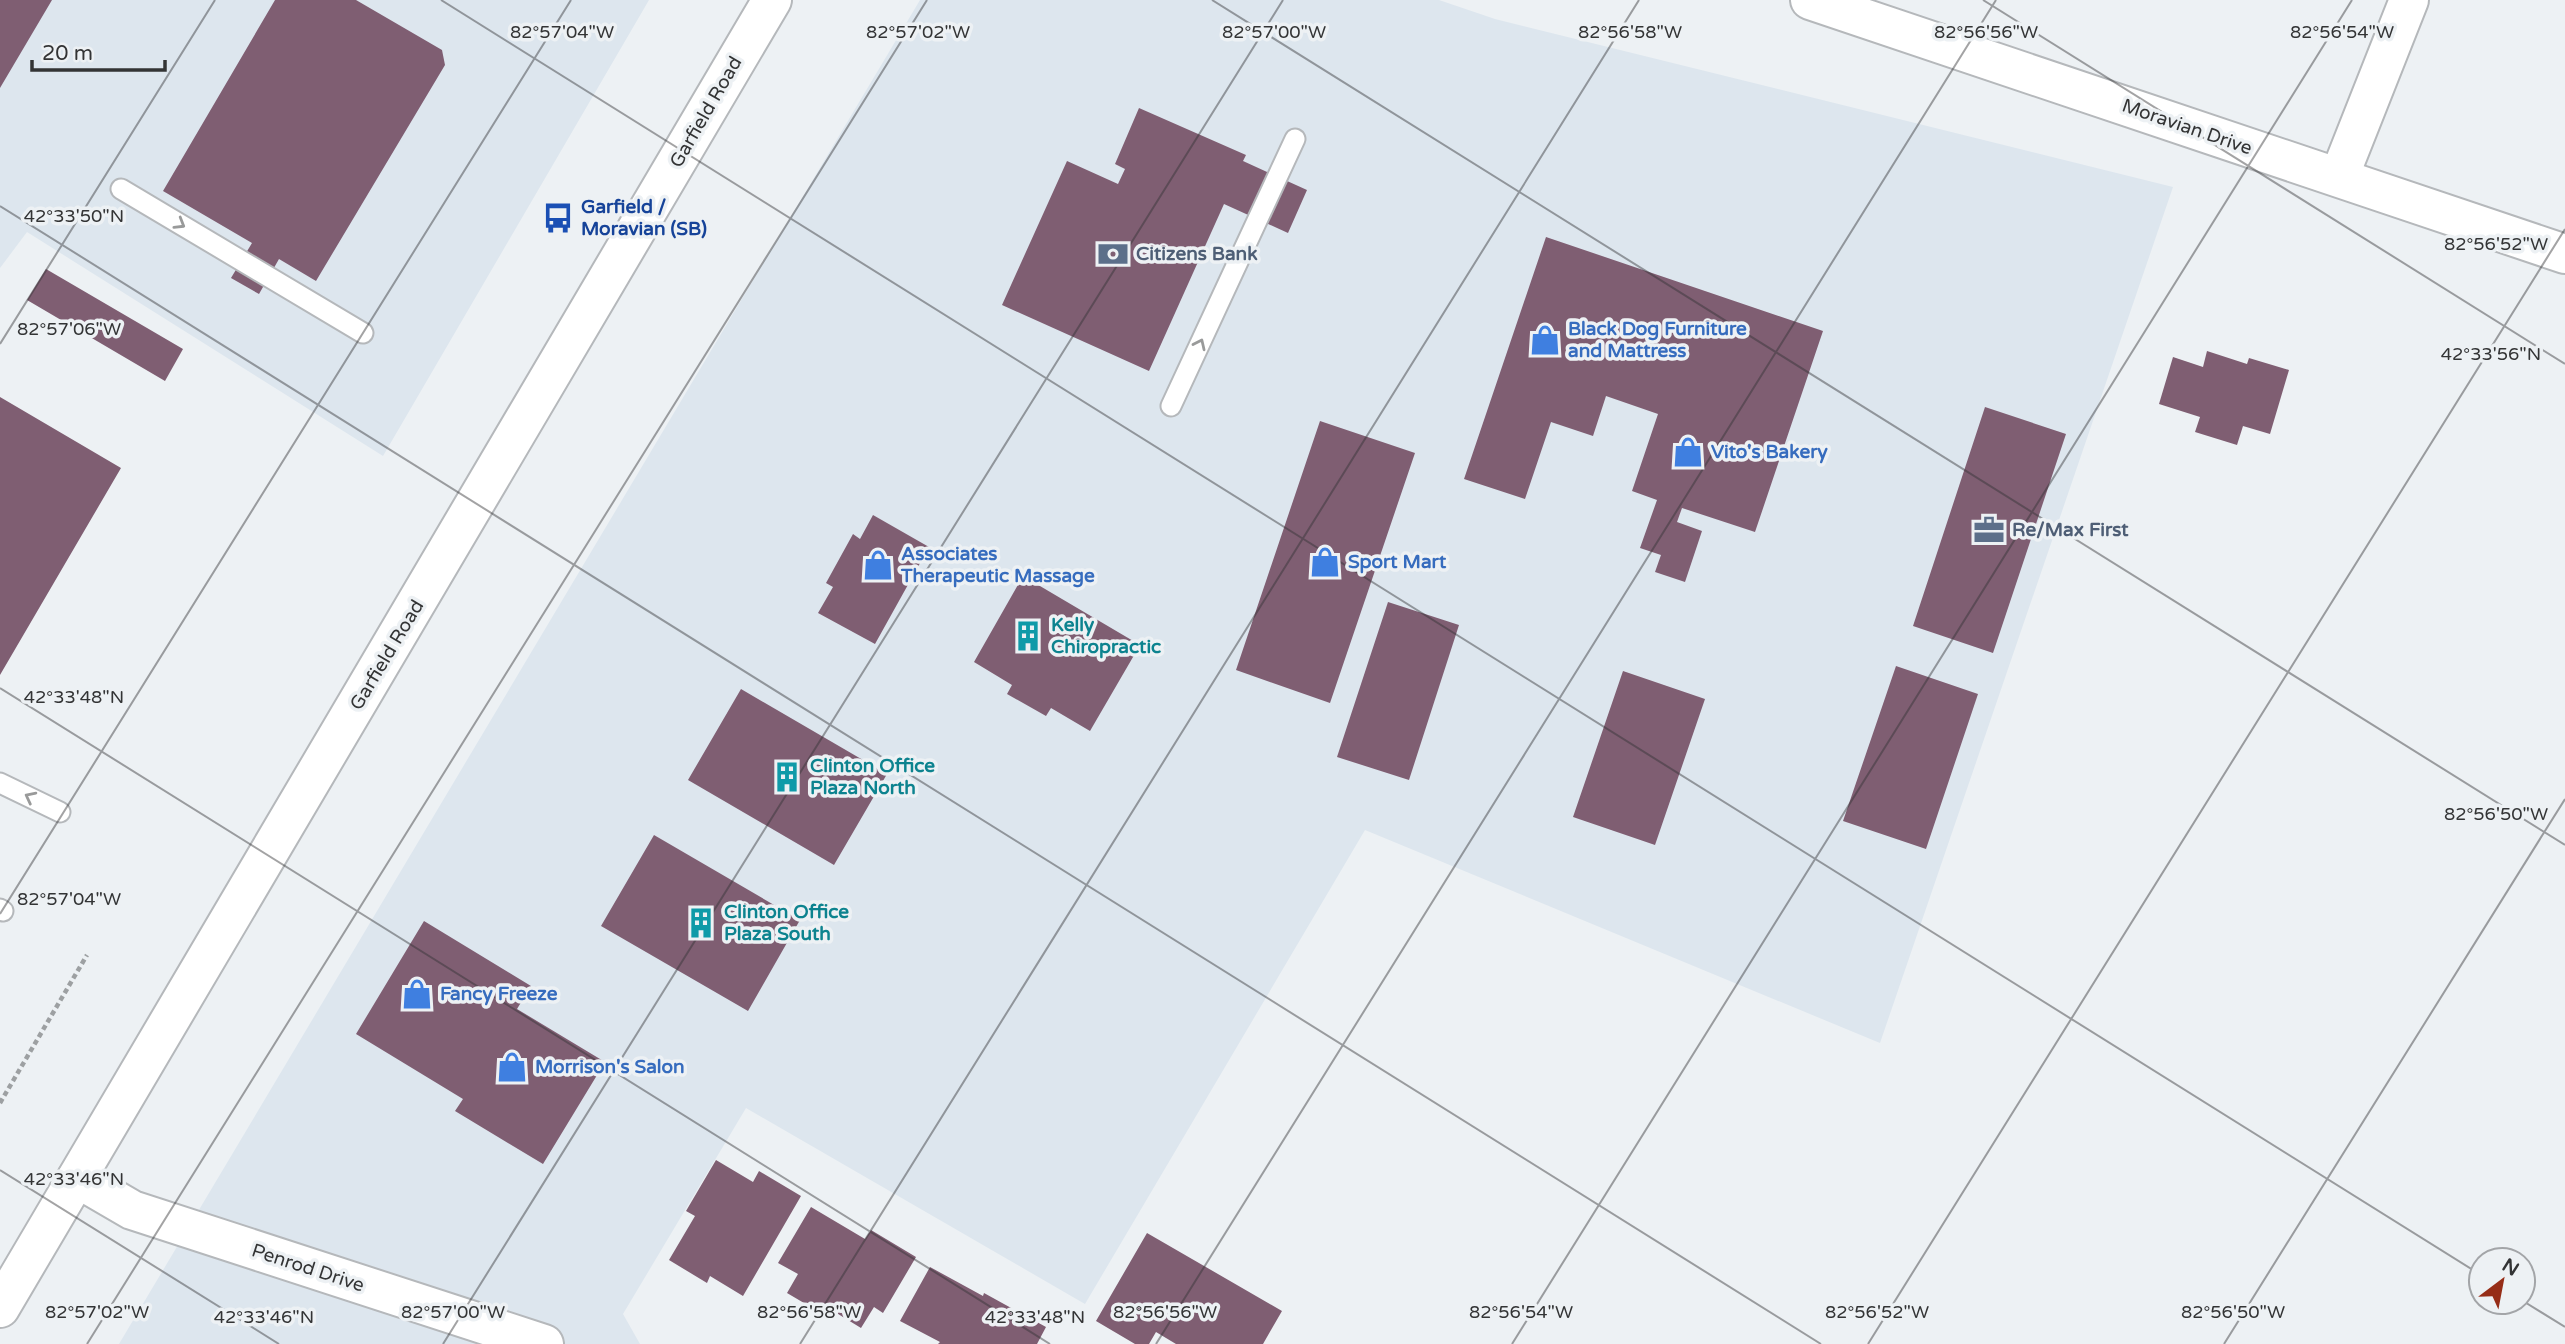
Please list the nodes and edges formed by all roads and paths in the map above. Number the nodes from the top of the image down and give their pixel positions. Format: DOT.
graph roads {
  1 [pos="772,0"];
  2 [pos="1810,0"];
  3 [pos="2409,0"];
  4 [pos="1295,139"];
  5 [pos="2339,177"];
  6 [pos="121,189"];
  7 [pos="2565,254"];
  8 [pos="363,333"];
  9 [pos="1171,406"];
  10 [pos="0,783"];
  11 [pos="60,812"];
  12 [pos="88,955"];
  13 [pos="0,1103"];
  14 [pos="77,1178"];
  15 [pos="0,1308"];
  16 [pos="544,1344"];
  1 -- 14 [label="main road, Garfield Road"];
  2 -- 5 [label="main road, Moravian Drive"];
  3 -- 5 [label="main road"];
  9 -- 4 [label="lane, one-way"];
  5 -- 7 [label="main road, Moravian Drive"];
  6 -- 8 [label="lane, one-way"];
  11 -- 10 [label="lane, one-way"];
  12 -- 13 [label="path"];
  14 -- 15 [label="main road, Garfield Road"];
  14 -- 16 [label="main road, Penrod Drive"];
}
